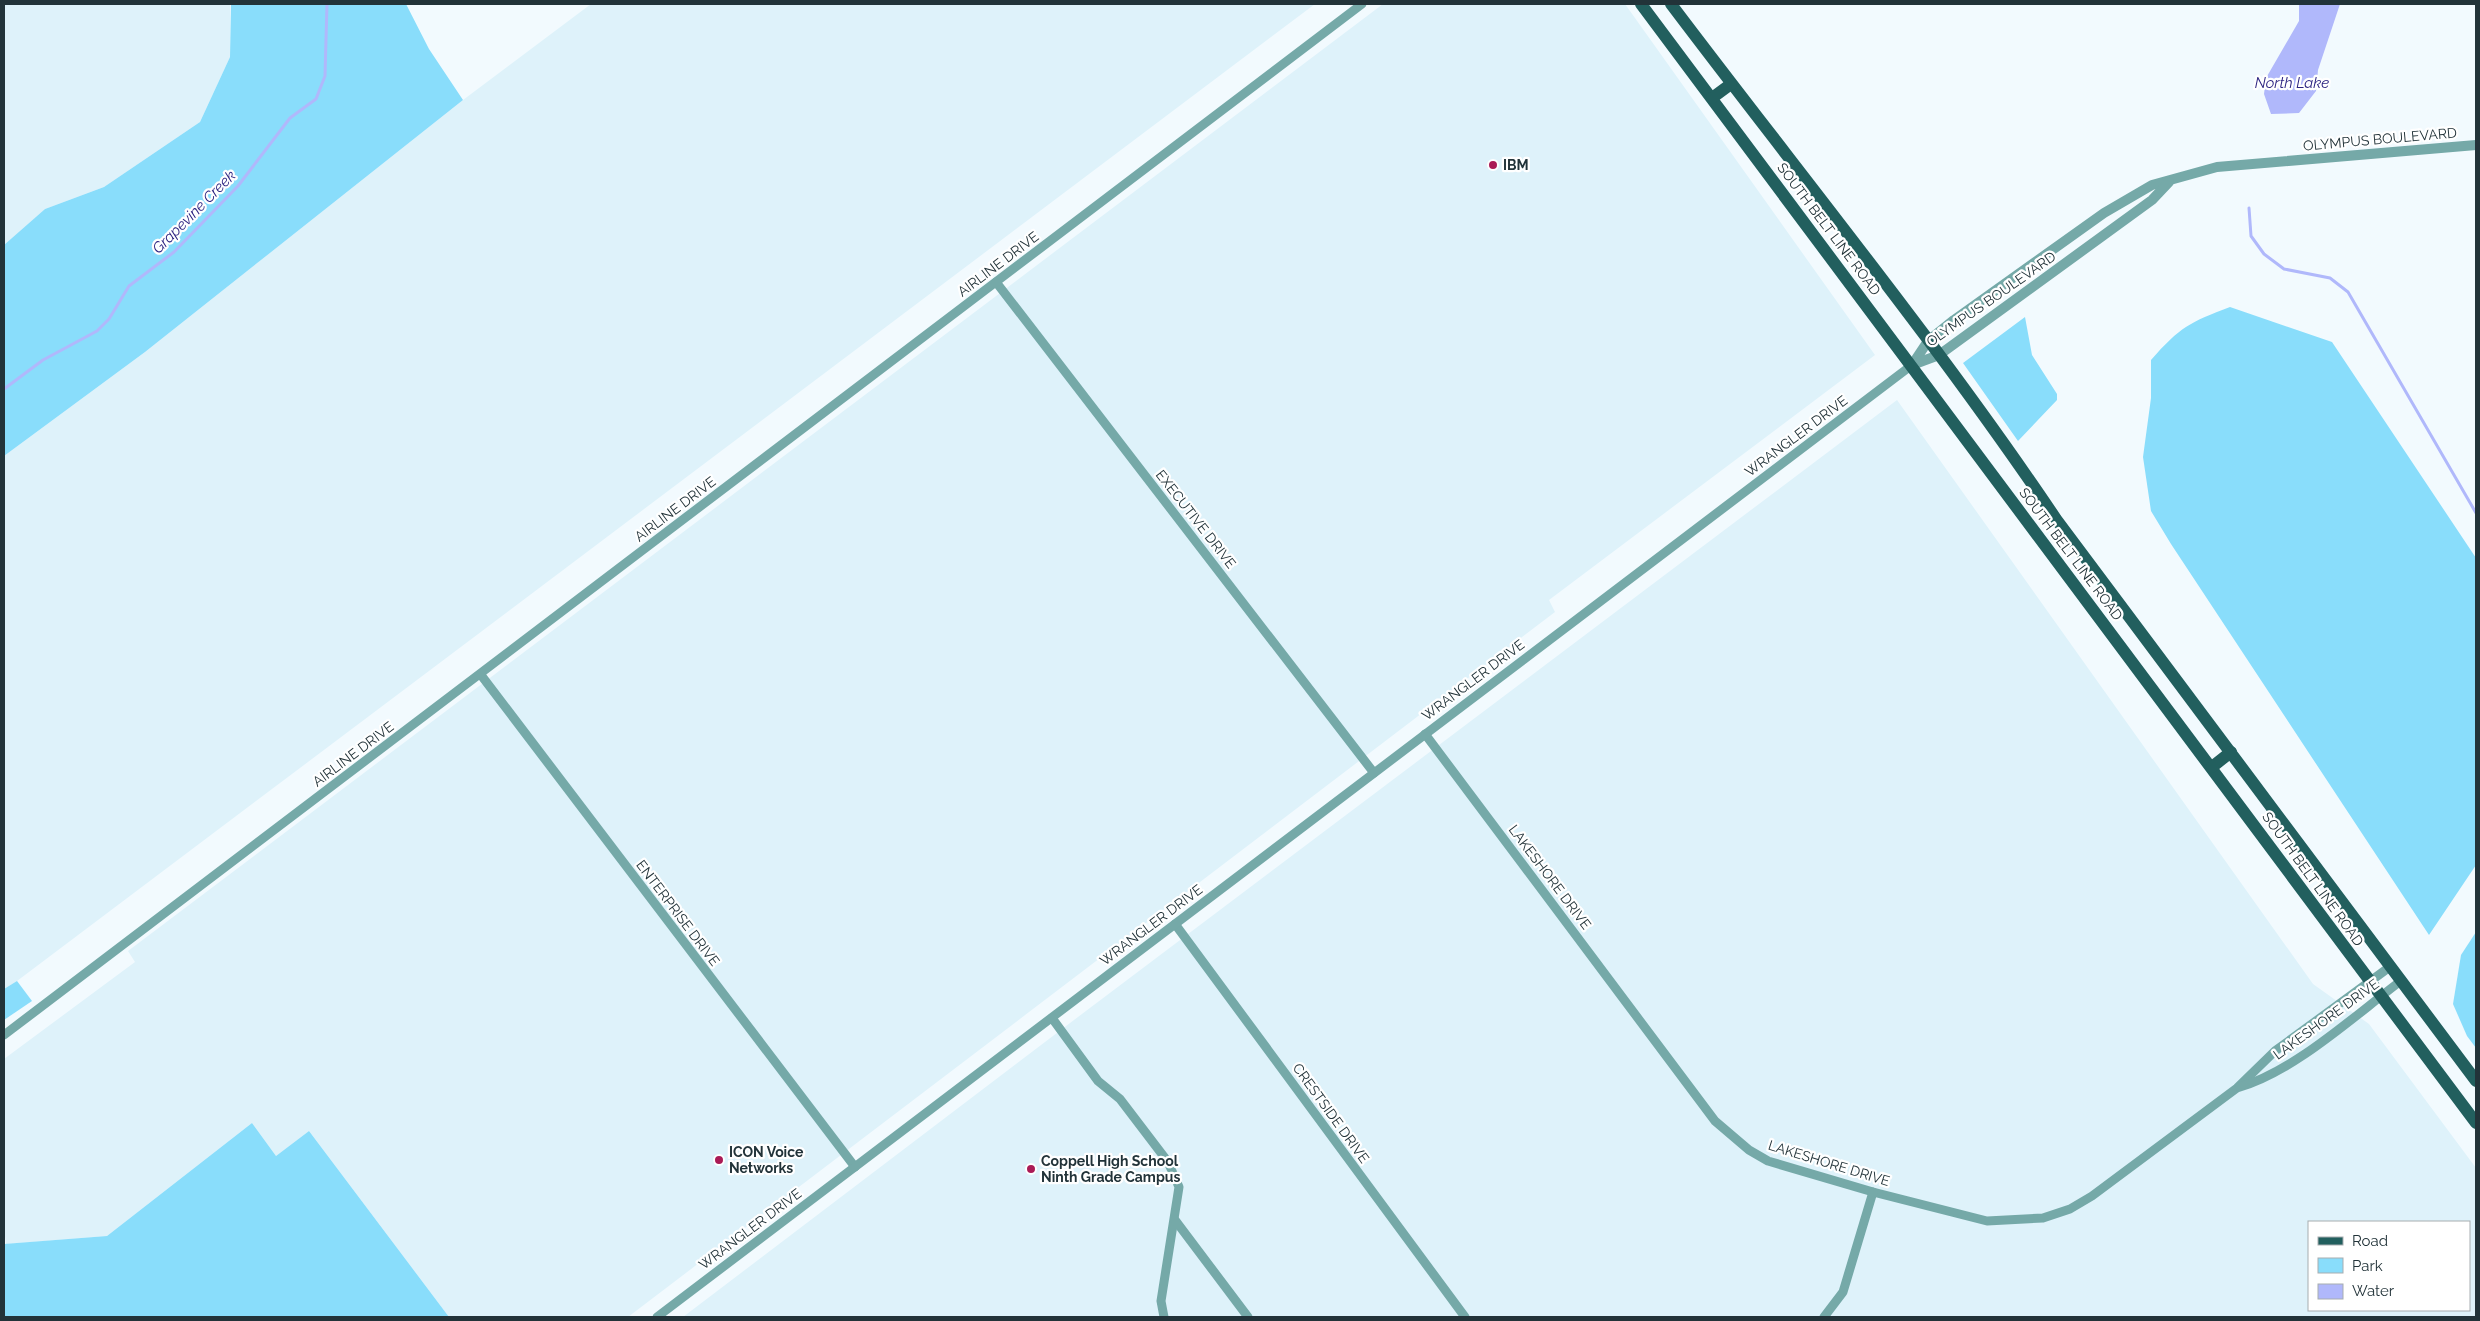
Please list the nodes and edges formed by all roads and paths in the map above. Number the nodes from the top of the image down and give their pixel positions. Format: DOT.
graph roads {
  1 [pos="1362,4"];
  2 [pos="1640,4"];
  3 [pos="1671,4"];
  4 [pos="1732,84"];
  5 [pos="1712,98"];
  6 [pos="2476,145"];
  7 [pos="2169,182"];
  8 [pos="2074,235"];
  9 [pos="2084,248"];
  10 [pos="996,282"];
  11 [pos="1928,341"];
  12 [pos="1939,355"];
  13 [pos="1912,365"];
  14 [pos="481,675"];
  15 [pos="1425,734"];
  16 [pos="2232,752"];
  17 [pos="2212,767"];
  18 [pos="1374,773"];
  19 [pos="1175,924"];
  20 [pos="2391,966"];
  21 [pos="2402,980"];
  22 [pos="2370,982"];
  23 [pos="2381,996"];
  24 [pos="1052,1018"];
  25 [pos="4,1035"];
  26 [pos="2476,1081"];
  27 [pos="2237,1088"];
  28 [pos="2476,1123"];
  29 [pos="855,1167"];
  30 [pos="1873,1192"];
  31 [pos="1176,1220"];
  32 [pos="657,1317"];
  33 [pos="1164,1317"];
  34 [pos="1248,1317"];
  35 [pos="1465,1317"];
  36 [pos="1824,1317"];
  1 -- 10 [label="street, AIRLINE DRIVE"];
  2 -- 5 [label="main road, SOUTH BELT LINE ROAD"];
  3 -- 4 [label="main road, SOUTH BELT LINE ROAD"];
  4 -- 5 [label="main road"];
  4 -- 11 [label="main road, SOUTH BELT LINE ROAD"];
  5 -- 13 [label="main road, SOUTH BELT LINE ROAD"];
  6 -- 7 [label="street, OLYMPUS BOULEVARD"];
  7 -- 8 [label="street, OLYMPUS BOULEVARD"];
  7 -- 9 [label="street, OLYMPUS BOULEVARD"];
  8 -- 9 [label="street"];
  8 -- 11 [label="street, OLYMPUS BOULEVARD"];
  9 -- 12 [label="street, OLYMPUS BOULEVARD"];
  10 -- 14 [label="street, AIRLINE DRIVE"];
  10 -- 18 [label="street, EXECUTIVE DRIVE"];
  11 -- 12 [label="main road, SOUTH BELT LINE ROAD"];
  11 -- 13 [label="street, OLYMPUS BOULEVARD"];
  12 -- 13 [label="street, OLYMPUS BOULEVARD"];
  12 -- 16 [label="main road, SOUTH BELT LINE ROAD"];
  13 -- 15 [label="street, WRANGLER DRIVE"];
  13 -- 17 [label="main road, SOUTH BELT LINE ROAD"];
  14 -- 25 [label="street, AIRLINE DRIVE"];
  14 -- 29 [label="street, ENTERPRISE DRIVE"];
  15 -- 18 [label="street, WRANGLER DRIVE"];
  15 -- 30 [label="street, LAKESHORE DRIVE"];
  16 -- 17 [label="main road"];
  16 -- 20 [label="main road, SOUTH BELT LINE ROAD"];
  17 -- 22 [label="main road, SOUTH BELT LINE ROAD"];
  18 -- 19 [label="street, WRANGLER DRIVE"];
  19 -- 24 [label="street, WRANGLER DRIVE"];
  19 -- 35 [label="street, CRESTSIDE DRIVE"];
  20 -- 21 [label="main road, SOUTH BELT LINE ROAD"];
  20 -- 22 [label="street, LAKESHORE DRIVE"];
  21 -- 23 [label="street, LAKESHORE DRIVE"];
  21 -- 26 [label="main road, SOUTH BELT LINE ROAD"];
  22 -- 23 [label="main road, SOUTH BELT LINE ROAD"];
  22 -- 27 [label="street, LAKESHORE DRIVE"];
  23 -- 27 [label="street, LAKESHORE DRIVE"];
  23 -- 28 [label="main road, SOUTH BELT LINE ROAD"];
  24 -- 29 [label="street, WRANGLER DRIVE"];
  24 -- 31 [label="street"];
  27 -- 30 [label="street, LAKESHORE DRIVE"];
  29 -- 32 [label="street, WRANGLER DRIVE"];
  30 -- 36 [label="street"];
  31 -- 33 [label="street"];
  31 -- 34 [label="street"];
}
